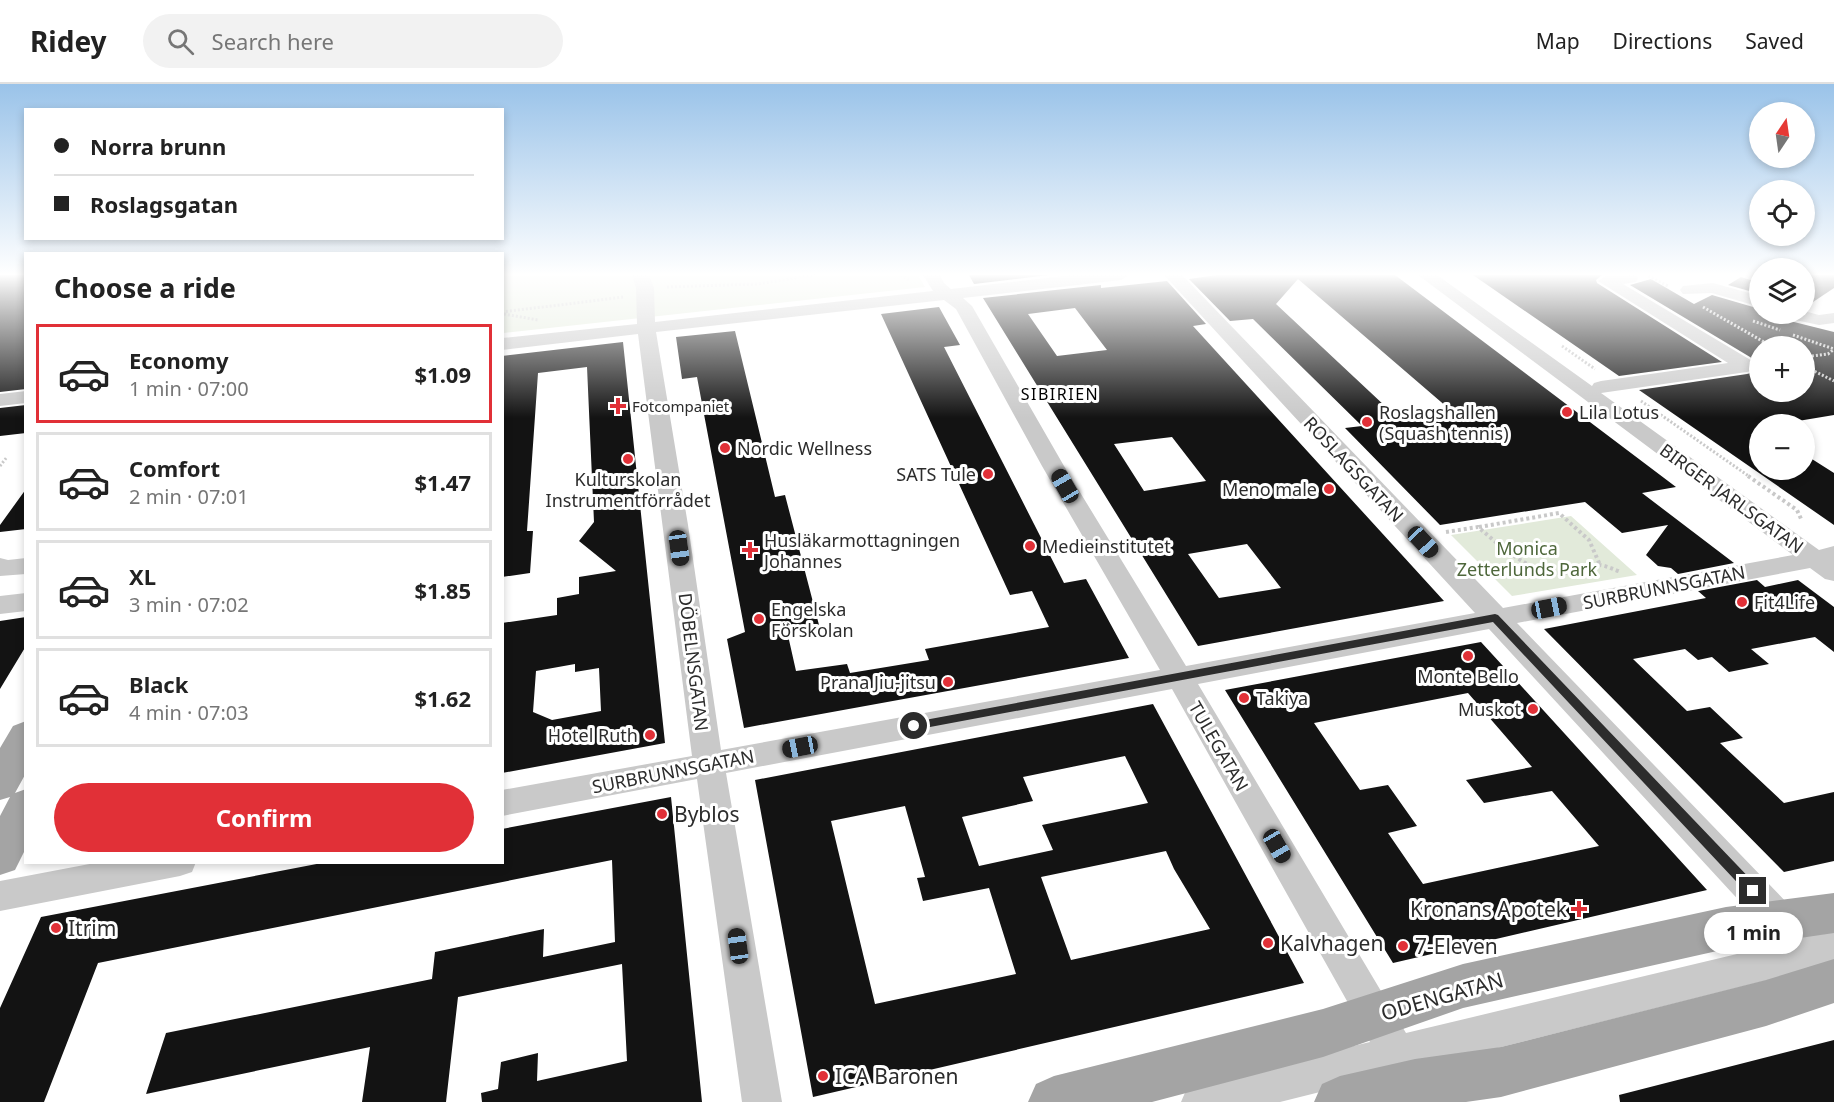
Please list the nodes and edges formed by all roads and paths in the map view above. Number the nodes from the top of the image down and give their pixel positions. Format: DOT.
graph roads {
  1 [pos="646,323"];
  2 [pos="683,323"];
  3 [pos="972,323"];
  4 [pos="1217,323"];
  5 [pos="1494,323"];
  6 [pos="1514,323"];
  7 [pos="1675,323"];
  8 [pos="1734,323"];
  9 [pos="646,328"];
  10 [pos="1755,336"];
  11 [pos="504,344"];
  12 [pos="1559,344"];
  13 [pos="1834,349"];
  14 [pos="1815,356"];
  15 [pos="1815,371"];
  16 [pos="1834,381"];
  17 [pos="1609,386"];
  18 [pos="24,397"];
  19 [pos="0,400"];
  20 [pos="7,457"];
  21 [pos="0,465"];
  22 [pos="1478,527"];
  23 [pos="1810,528"];
  24 [pos="1439,533"];
  25 [pos="1830,559"];
  26 [pos="1600,565"];
  27 [pos="0,566"];
  28 [pos="24,566"];
  29 [pos="1622,573"];
  30 [pos="24,602"];
  31 [pos="0,605"];
  32 [pos="1495,618"];
  33 [pos="1178,677"];
  34 [pos="24,740"];
  35 [pos="708,765"];
  36 [pos="0,784"];
  37 [pos="504,803"];
  38 [pos="24,810"];
  39 [pos="0,857"];
  40 [pos="169,864"];
  41 [pos="0,896"];
  42 [pos="1834,914"];
  43 [pos="1819,956"];
  44 [pos="1403,1064"];
  45 [pos="762,1102"];
  46 [pos="1054,1102"];
  47 [pos="1201,1102"];
  48 [pos="1340,1102"];
  1 -- 9 [label="street, DÖBELNSGATAN"];
  2 -- 9 [label="street"];
  3 -- 33 [label="street, TULEGATAN"];
  4 -- 32 [label="street, ROSLAGSGATAN"];
  5 -- 25 [label="street, BIRGER JARLSGATAN"];
  6 -- 17 [label="street, BIRGER JARLSGATAN"];
  7 -- 17 [label="street"];
  8 -- 10 [label="path"];
  9 -- 11 [label="street"];
  9 -- 35 [label="street, DÖBELNSGATAN"];
  12 -- 17 [label="path, BIRGER JARLSGATAN"];
  13 -- 14 [label="path"];
  15 -- 16 [label="path"];
  17 -- 23 [label="path, BIRGER JARLSGATAN"];
  17 -- 25 [label="street, BIRGER JARLSGATAN"];
  18 -- 19 [label="street"];
  20 -- 21 [label="path"];
  22 -- 24 [label="path"];
  22 -- 26 [label="path"];
  22 -- 26 [label="path"];
  25 -- 32 [label="street, SURBRUNNSGATAN"];
  26 -- 29 [label="path"];
  27 -- 28 [label="street"];
  30 -- 31 [label="street"];
  32 -- 33 [label="street, SURBRUNNSGATAN"];
  32 -- 43 [label="street, ROSLAGSGATAN"];
  33 -- 35 [label="street, SURBRUNNSGATAN"];
  33 -- 44 [label="street, TULEGATAN"];
  34 -- 36 [label="main road"];
  35 -- 37 [label="street, SURBRUNNSGATAN"];
  35 -- 45 [label="street, DÖBELNSGATAN"];
  38 -- 39 [label="main road"];
  40 -- 41 [label="street"];
  42 -- 43 [label="main road, ODENGATAN"];
  43 -- 44 [label="main road, ODENGATAN"];
  43 -- 44 [label="main road, ODENGATAN"];
  44 -- 46 [label="main road, ODENGATAN"];
  44 -- 47 [label="street, ODENGATAN"];
  44 -- 48 [label="main road, ODENGATAN"];
}
